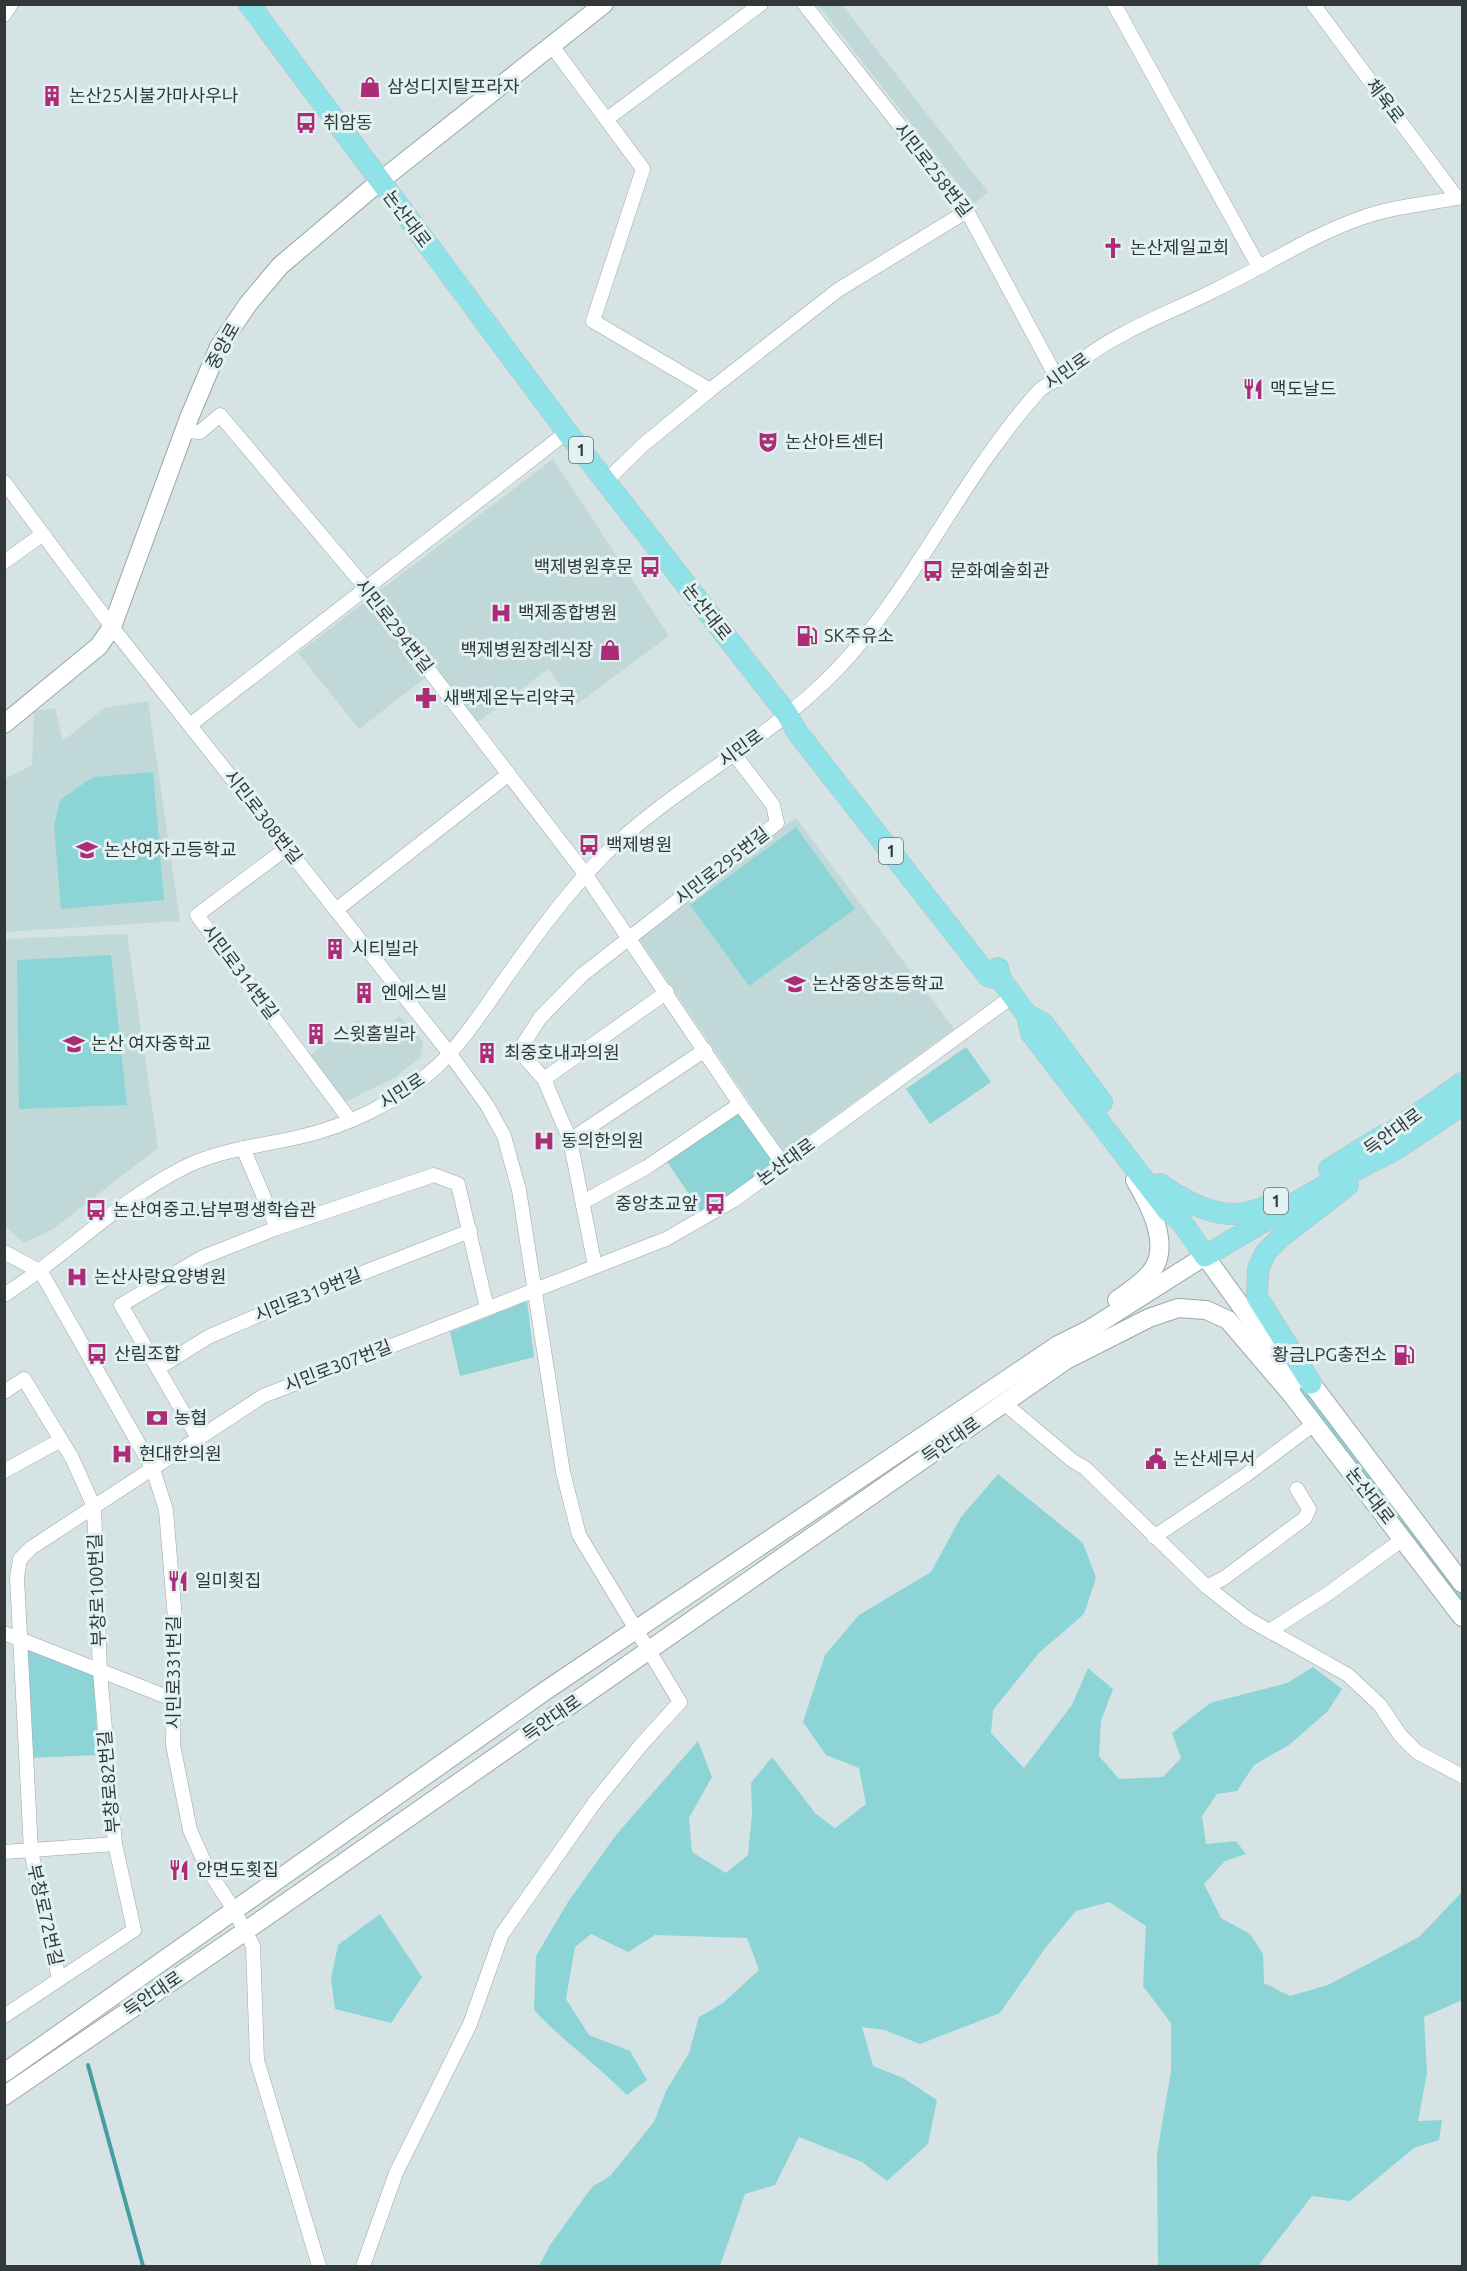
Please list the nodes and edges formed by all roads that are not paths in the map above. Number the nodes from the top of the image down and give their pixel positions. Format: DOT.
graph roads {
  1 [pos="11,4"];
  2 [pos="249,4"];
  3 [pos="604,4"];
  4 [pos="761,4"];
  5 [pos="804,4"];
  6 [pos="1114,4"];
  7 [pos="1313,4"];
  8 [pos="4,15"];
  9 [pos="552,46"];
  10 [pos="607,118"];
  11 [pos="379,182"];
  12 [pos="1460,197"];
  13 [pos="968,211"];
  14 [pos="1259,267"];
  15 [pos="1058,380"];
  16 [pos="710,390"];
  17 [pos="184,430"];
  18 [pos="567,432"];
  19 [pos="4,482"];
  20 [pos="605,482"];
  21 [pos="43,534"];
  22 [pos="4,562"];
  23 [pos="365,587"];
  24 [pos="112,627"];
  25 [pos="787,714"];
  26 [pos="4,724"];
  27 [pos="190,724"];
  28 [pos="734,754"];
  29 [pos="509,774"];
  30 [pos="287,848"];
  31 [pos="586,875"];
  32 [pos="336,910"];
  33 [pos="630,939"];
  34 [pos="1007,988"];
  35 [pos="667,992"];
  36 [pos="1027,1015"];
  37 [pos="705,1050"];
  38 [pos="450,1054"];
  39 [pos="544,1079"];
  40 [pos="1462,1083"];
  41 [pos="740,1104"];
  42 [pos="1462,1105"];
  43 [pos="350,1120"];
  44 [pos="570,1140"];
  45 [pos="1389,1143"];
  46 [pos="1116,1144"];
  47 [pos="243,1148"];
  48 [pos="783,1164"];
  49 [pos="1160,1184"];
  50 [pos="583,1202"];
  51 [pos="1181,1221"];
  52 [pos="277,1228"];
  53 [pos="470,1231"];
  54 [pos="4,1252"];
  55 [pos="1205,1256"];
  56 [pos="595,1266"];
  57 [pos="41,1272"];
  58 [pos="536,1288"];
  59 [pos="4,1296"];
  60 [pos="487,1308"];
  61 [pos="1062,1352"];
  62 [pos="158,1368"];
  63 [pos="1287,1370"];
  64 [pos="1311,1383"];
  65 [pos="4,1392"];
  66 [pos="1292,1395"];
  67 [pos="1004,1403"];
  68 [pos="1314,1424"];
  69 [pos="198,1438"];
  70 [pos="59,1441"];
  71 [pos="153,1469"];
  72 [pos="4,1471"];
  73 [pos="1297,1489"];
  74 [pos="94,1507"];
  75 [pos="1154,1537"];
  76 [pos="1403,1539"];
  77 [pos="1462,1583"];
  78 [pos="1207,1587"];
  79 [pos="1462,1617"];
  80 [pos="638,1629"];
  81 [pos="1271,1630"];
  82 [pos="4,1634"];
  83 [pos="19,1639"];
  84 [pos="649,1650"];
  85 [pos="100,1672"];
  86 [pos="175,1700"];
  87 [pos="1462,1776"];
  88 [pos="115,1844"];
  89 [pos="31,1851"];
  90 [pos="4,1852"];
  91 [pos="234,1910"];
  92 [pos="244,1932"];
  93 [pos="59,1979"];
  94 [pos="4,2016"];
  95 [pos="4,2073"];
  96 [pos="4,2096"];
  97 [pos="319,2266"];
  98 [pos="363,2266"];
  1 -- 8 [label="street"];
  2 -- 11 [label="main road, 논산대로 / 1"];
  3 -- 9 [label="street, 중앙로"];
  4 -- 10 [label="street"];
  5 -- 13 [label="street, 시민로258번길"];
  6 -- 14 [label="street"];
  7 -- 12 [label="street, 체육로"];
  9 -- 10 [label="street"];
  9 -- 11 [label="street, 중앙로"];
  10 -- 16 [label="street"];
  11 -- 17 [label="street, 중앙로"];
  11 -- 18 [label="main road, 논산대로 / 1"];
  12 -- 14 [label="street, 시민로"];
  13 -- 15 [label="street, 시민로258번길"];
  13 -- 16 [label="street"];
  14 -- 15 [label="street, 시민로"];
  15 -- 25 [label="street, 시민로"];
  16 -- 20 [label="street"];
  17 -- 23 [label="street, 시민로294번길"];
  17 -- 24 [label="street, 중앙로"];
  18 -- 20 [label="main road, 논산대로 / 1"];
  18 -- 23 [label="street"];
  19 -- 21 [label="street, 시민로308번길"];
  20 -- 25 [label="main road, 논산대로 / 1"];
  21 -- 22 [label="street"];
  21 -- 24 [label="street, 시민로308번길"];
  23 -- 27 [label="street"];
  23 -- 29 [label="street, 시민로294번길"];
  24 -- 26 [label="street, 중앙로"];
  24 -- 27 [label="street, 시민로308번길"];
  25 -- 28 [label="street, 시민로"];
  25 -- 34 [label="main road, 논산대로 / 1"];
  27 -- 30 [label="street, 시민로308번길"];
  28 -- 31 [label="street, 시민로"];
  28 -- 33 [label="street, 시민로295번길"];
  29 -- 31 [label="street, 시민로294번길"];
  29 -- 32 [label="street"];
  30 -- 32 [label="street, 시민로308번길"];
  30 -- 43 [label="street, 시민로314번길"];
  31 -- 33 [label="street"];
  31 -- 38 [label="street, 시민로"];
  32 -- 38 [label="street, 시민로308번길"];
  33 -- 35 [label="street"];
  33 -- 39 [label="street, 시민로295번길"];
  34 -- 36 [label="main road, 논산대로 / 1"];
  34 -- 48 [label="street, 논산대로"];
  35 -- 37 [label="street"];
  35 -- 39 [label="street"];
  36 -- 46 [label="main road, 논산대로 / 1"];
  36 -- 49 [label="main road, 논산대로 / 1"];
  37 -- 41 [label="street"];
  37 -- 44 [label="street"];
  38 -- 43 [label="street, 시민로"];
  38 -- 58 [label="street"];
  39 -- 44 [label="street"];
  40 -- 45 [label="main road, 득안대로 / 1"];
  41 -- 48 [label="street"];
  41 -- 50 [label="street"];
  42 -- 45 [label="main road, 득안대로 / 1"];
  43 -- 47 [label="street, 시민로"];
  44 -- 50 [label="street"];
  45 -- 49 [label="main road, 1"];
  45 -- 55 [label="main road, 득안대로 / 1"];
  45 -- 64 [label="main road"];
  46 -- 51 [label="main road, 논산대로 / 1"];
  46 -- 61 [label="street"];
  47 -- 52 [label="street"];
  47 -- 57 [label="street, 시민로"];
  48 -- 56 [label="street, 논산대로"];
  49 -- 51 [label="main road, 논산대로 / 1"];
  50 -- 56 [label="street"];
  51 -- 55 [label="main road, 논산대로 / 1"];
  52 -- 53 [label="street"];
  52 -- 62 [label="street"];
  53 -- 60 [label="street"];
  53 -- 62 [label="street, 시민로319번길"];
  54 -- 57 [label="street"];
  55 -- 61 [label="street, 득안대로"];
  55 -- 63 [label="street, 논산대로"];
  56 -- 58 [label="street, 논산대로"];
  57 -- 59 [label="street, 시민로"];
  57 -- 71 [label="street, 시민로331번길"];
  58 -- 60 [label="street, 시민로307번길"];
  58 -- 80 [label="street"];
  60 -- 69 [label="street, 시민로307번길"];
  61 -- 66 [label="street"];
  61 -- 67 [label="street, 득안대로"];
  61 -- 80 [label="street, 득안대로"];
  62 -- 69 [label="street"];
  63 -- 64 [label="street, 논산대로"];
  63 -- 66 [label="street, 논산대로"];
  64 -- 77 [label="street, 논산대로"];
  65 -- 70 [label="street"];
  66 -- 68 [label="street, 논산대로"];
  67 -- 75 [label="street"];
  67 -- 84 [label="street, 득안대로"];
  68 -- 75 [label="street"];
  68 -- 76 [label="street, 논산대로"];
  69 -- 71 [label="street, 시민로307번길"];
  70 -- 72 [label="street"];
  70 -- 74 [label="street"];
  71 -- 74 [label="street, 부창로100번길"];
  71 -- 86 [label="street, 시민로331번길"];
  73 -- 78 [label="street"];
  74 -- 83 [label="street, 부창로100번길"];
  74 -- 85 [label="street, 부창로100번길"];
  75 -- 78 [label="street"];
  76 -- 79 [label="street, 논산대로"];
  76 -- 81 [label="street"];
  78 -- 81 [label="street"];
  80 -- 84 [label="street"];
  80 -- 91 [label="street, 득안대로"];
  81 -- 87 [label="street"];
  82 -- 83 [label="street"];
  83 -- 85 [label="street"];
  83 -- 89 [label="street"];
  84 -- 92 [label="street, 득안대로"];
  84 -- 98 [label="street"];
  85 -- 86 [label="street"];
  85 -- 88 [label="street, 부창로82번길"];
  86 -- 91 [label="street, 시민로331번길"];
  88 -- 89 [label="street, 부창로82번길"];
  88 -- 93 [label="street, 부창로72번길"];
  89 -- 90 [label="street, 부창로82번길"];
  89 -- 93 [label="street, 부창로72번길"];
  91 -- 92 [label="street, 시민로331번길"];
  91 -- 95 [label="street, 득안대로"];
  92 -- 96 [label="street, 득안대로"];
  92 -- 97 [label="street, 시민로331번길"];
  93 -- 94 [label="street, 부창로72번길"];
}
